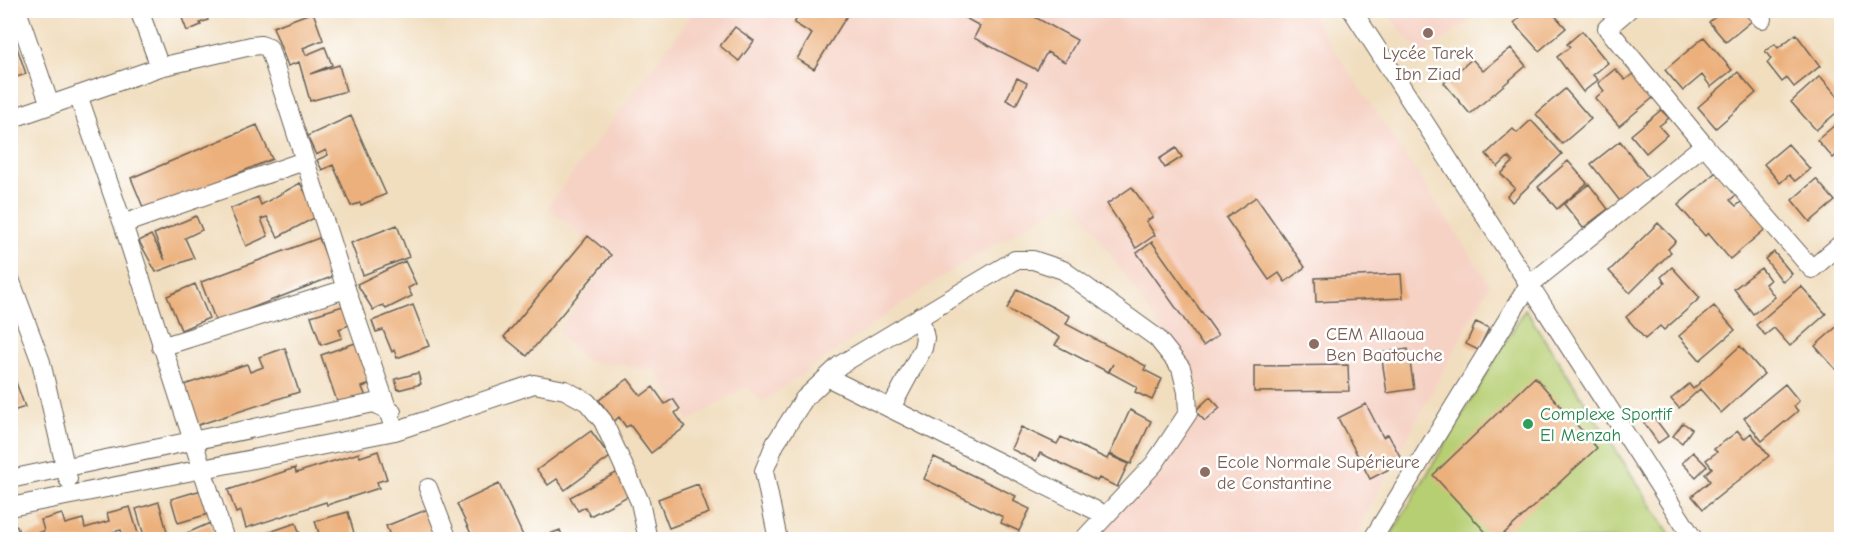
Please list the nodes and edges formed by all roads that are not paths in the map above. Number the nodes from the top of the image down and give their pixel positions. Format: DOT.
graph roads {
  1 [pos="17,10"];
  2 [pos="139,10"];
  3 [pos="1628,10"];
  4 [pos="1355,12"];
  5 [pos="160,67"];
  6 [pos="78,95"];
  7 [pos="50,105"];
  8 [pos="10,119"];
  9 [pos="1704,145"];
  10 [pos="304,161"];
  11 [pos="123,224"];
  12 [pos="1842,243"];
  13 [pos="10,279"];
  14 [pos="1528,286"];
  15 [pos="346,289"];
  16 [pos="920,316"];
  17 [pos="161,347"];
  18 [pos="827,376"];
  19 [pos="386,408"];
  20 [pos="891,408"];
  21 [pos="415,425"];
  22 [pos="395,431"];
  23 [pos="192,442"];
  24 [pos="65,467"];
  25 [pos="202,468"];
  26 [pos="10,479"];
  27 [pos="428,488"];
  28 [pos="72,492"];
  29 [pos="10,507"];
  30 [pos="1105,515"];
  31 [pos="225,540"];
  32 [pos="448,540"];
  33 [pos="648,540"];
  34 [pos="778,540"];
  35 [pos="1083,540"];
  36 [pos="1372,540"];
  37 [pos="1694,540"];
  1 -- 7 [label="street"];
  2 -- 5 [label="street"];
  3 -- 9 [label="street"];
  4 -- 14 [label="street"];
  5 -- 6 [label="street"];
  5 -- 10 [label="street"];
  6 -- 7 [label="street"];
  6 -- 11 [label="street"];
  7 -- 8 [label="street"];
  9 -- 12 [label="street"];
  9 -- 14 [label="street"];
  10 -- 11 [label="street"];
  10 -- 15 [label="street"];
  11 -- 17 [label="street"];
  13 -- 24 [label="street"];
  14 -- 36 [label="street"];
  14 -- 37 [label="street"];
  15 -- 17 [label="street"];
  15 -- 19 [label="street"];
  16 -- 18 [label="street"];
  16 -- 20 [label="street"];
  16 -- 30 [label="street"];
  17 -- 23 [label="street"];
  18 -- 20 [label="street"];
  18 -- 34 [label="street"];
  19 -- 21 [label="street"];
  19 -- 22 [label="street"];
  19 -- 23 [label="street"];
  20 -- 30 [label="street"];
  21 -- 22 [label="street"];
  21 -- 33 [label="street"];
  22 -- 25 [label="street"];
  23 -- 24 [label="street"];
  23 -- 25 [label="street"];
  24 -- 26 [label="street"];
  24 -- 28 [label="street"];
  25 -- 28 [label="street"];
  25 -- 31 [label="street"];
  27 -- 32 [label="street"];
  28 -- 29 [label="street"];
  30 -- 35 [label="street"];
}
